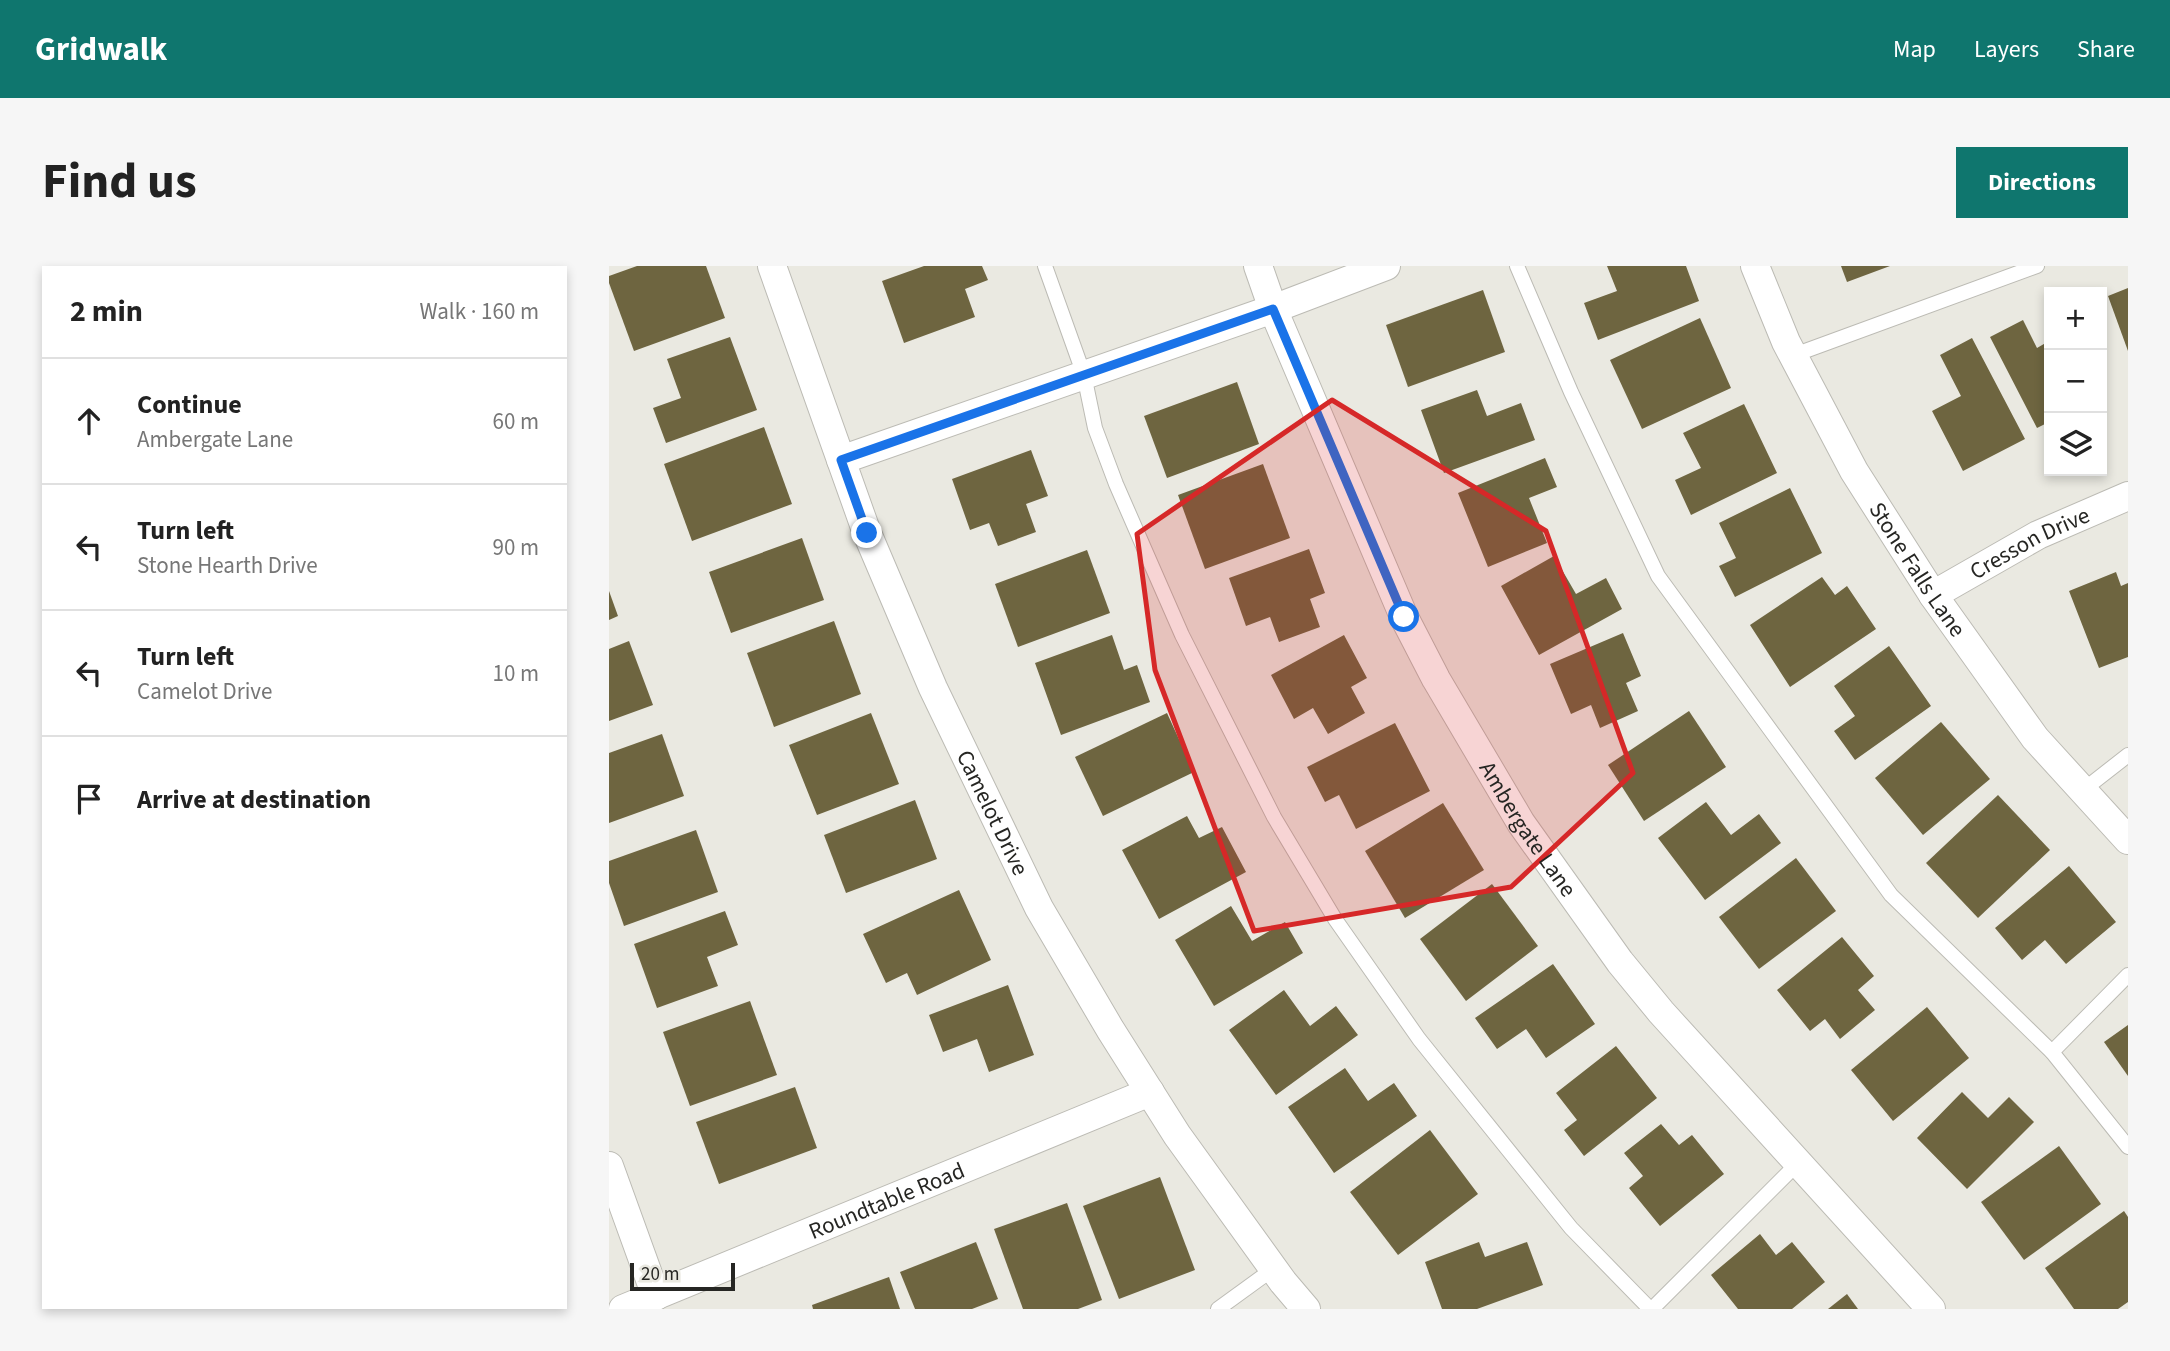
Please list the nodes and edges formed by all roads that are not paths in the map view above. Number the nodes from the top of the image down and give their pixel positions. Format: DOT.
graph roads {
  1 [pos="772,266"];
  2 [pos="1045,266"];
  3 [pos="1258,266"];
  4 [pos="1386,266"];
  5 [pos="1517,266"];
  6 [pos="1755,266"];
  7 [pos="2037,266"];
  8 [pos="1273,309"];
  9 [pos="1794,355"];
  10 [pos="1084,375"];
  11 [pos="841,460"];
  12 [pos="2128,496"];
  13 [pos="1933,595"];
  14 [pos="2128,755"];
  15 [pos="2082,791"];
  16 [pos="2128,840"];
  17 [pos="2128,975"];
  18 [pos="2052,1052"];
  19 [pos="1150,1092"];
  20 [pos="2128,1147"];
  21 [pos="1798,1163"];
  22 [pos="609,1166"];
  23 [pos="1273,1269"];
  24 [pos="666,1295"];
  25 [pos="623,1309"];
  26 [pos="1219,1309"];
  27 [pos="1306,1309"];
  28 [pos="1651,1309"];
  29 [pos="1931,1309"];
  1 -- 11 [label="street, Camelot Drive"];
  2 -- 10 [label="lane"];
  3 -- 8 [label="street, Ambergate Lane"];
  4 -- 8 [label="street"];
  5 -- 18 [label="lane"];
  6 -- 9 [label="street, Stone Falls Lane"];
  7 -- 9 [label="lane"];
  8 -- 10 [label="street"];
  8 -- 21 [label="street, Ambergate Lane"];
  9 -- 13 [label="street, Stone Falls Lane"];
  10 -- 11 [label="street"];
  10 -- 28 [label="lane"];
  11 -- 19 [label="street, Camelot Drive"];
  12 -- 13 [label="street, Cresson Drive"];
  13 -- 15 [label="street, Stone Falls Lane"];
  14 -- 15 [label="lane"];
  15 -- 16 [label="street, Stone Falls Lane"];
  17 -- 18 [label="lane"];
  18 -- 20 [label="lane"];
  19 -- 23 [label="street, Camelot Drive"];
  19 -- 24 [label="street, Roundtable Road"];
  21 -- 28 [label="lane"];
  21 -- 29 [label="street, Ambergate Lane"];
  22 -- 24 [label="street"];
  23 -- 26 [label="lane"];
  23 -- 27 [label="street, Camelot Drive"];
  24 -- 25 [label="street, Roundtable Road"];
}
